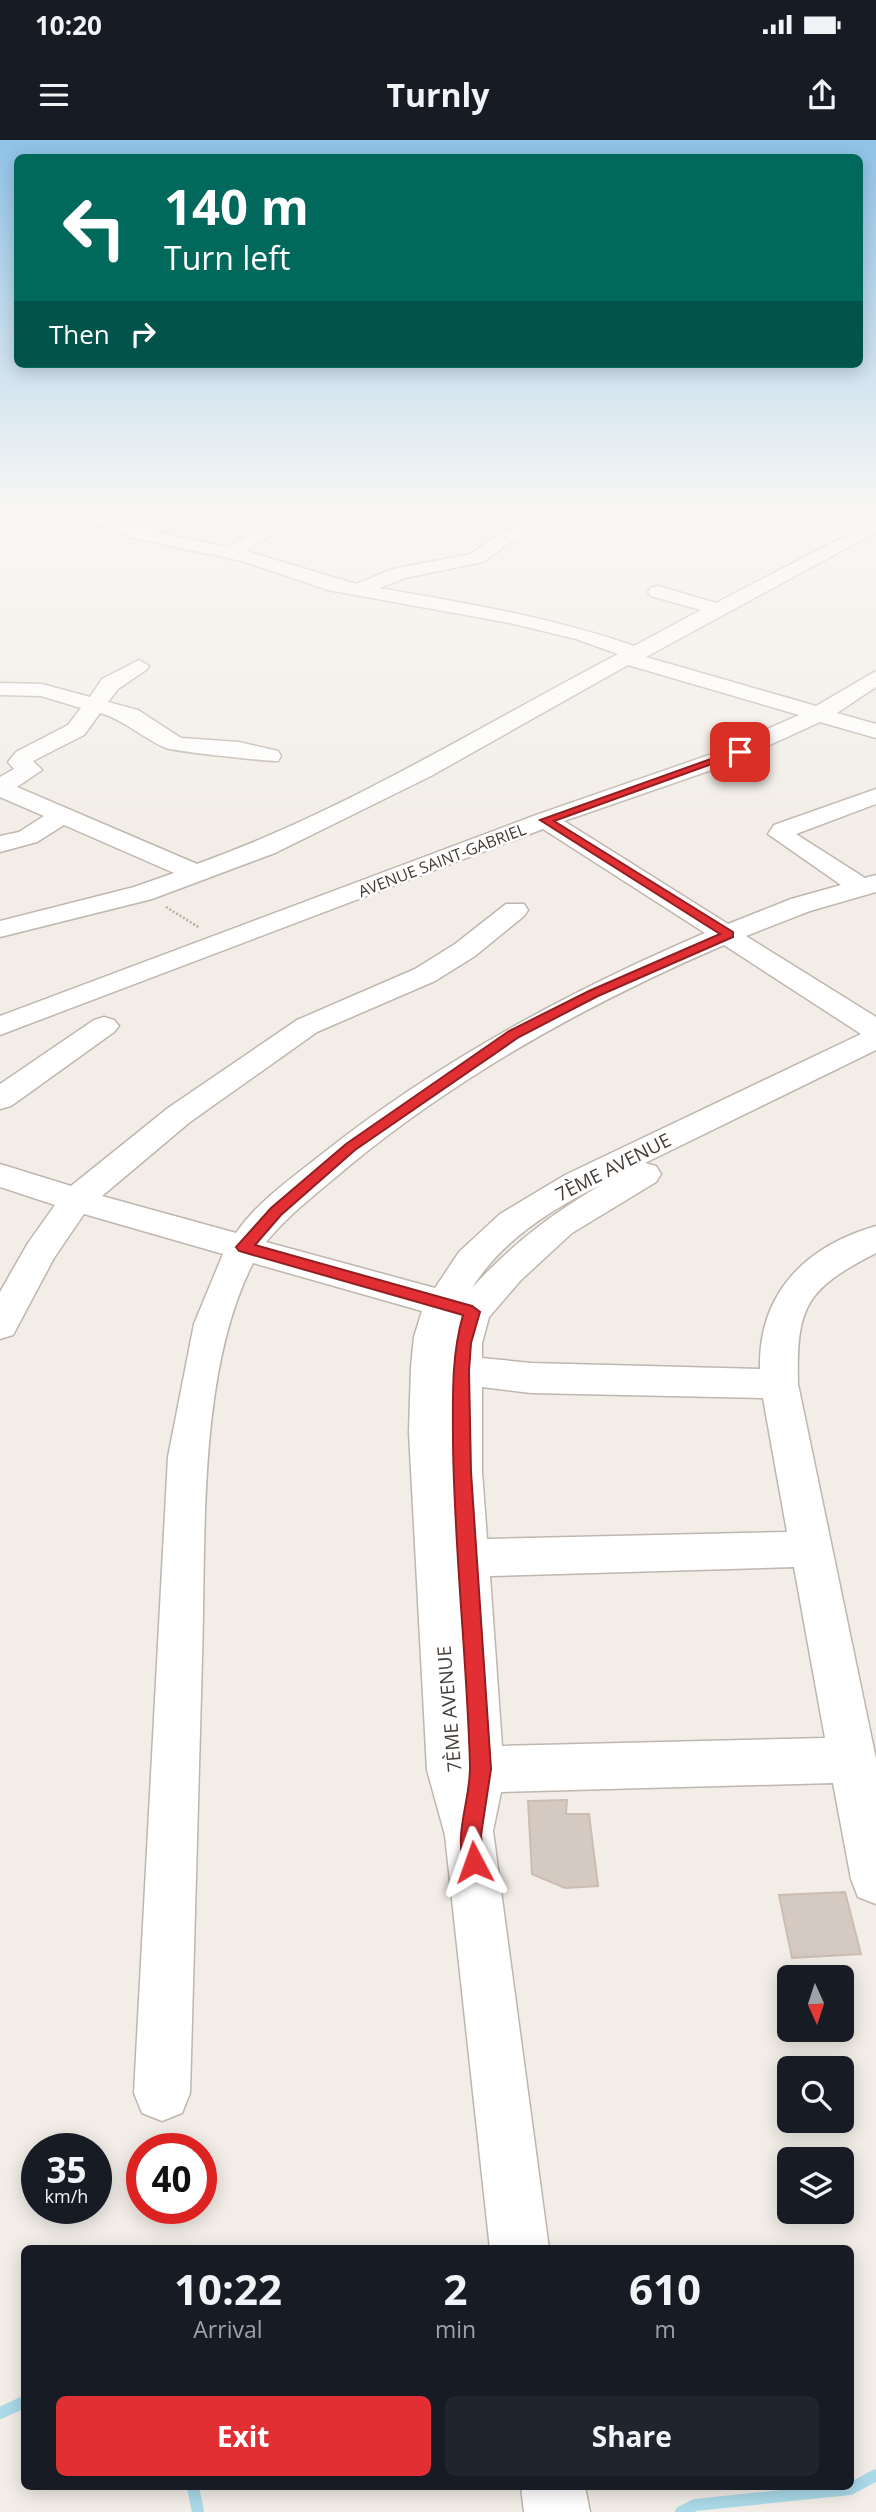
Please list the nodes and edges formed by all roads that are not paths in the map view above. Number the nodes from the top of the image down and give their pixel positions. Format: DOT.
graph roads {
  1 [pos="517,619"];
  2 [pos="704,619"];
  3 [pos="634,656"];
  4 [pos="139,666"];
  5 [pos="876,677"];
  6 [pos="1,689"];
  7 [pos="93,705"];
  8 [pos="826,712"];
  9 [pos="876,721"];
  10 [pos="876,731"];
  11 [pos="270,756"];
  12 [pos="0,787"];
  13 [pos="876,796"];
  14 [pos="61,816"];
  15 [pos="545,820"];
  16 [pos="0,844"];
  17 [pos="198,874"];
  18 [pos="869,885"];
  19 [pos="515,910"];
  20 [pos="0,929"];
  21 [pos="729,935"];
  22 [pos="0,1026"];
  23 [pos="104,1026"];
  24 [pos="876,1030"];
  25 [pos="876,1038"];
  26 [pos="876,1064"];
  27 [pos="0,1099"];
  28 [pos="0,1175"];
  29 [pos="76,1200"];
  30 [pos="876,1238"];
  31 [pos="244,1247"];
  32 [pos="457,1309"];
  33 [pos="0,1325"];
  34 [pos="446,1369"];
  35 [pos="779,1384"];
  36 [pos="810,1549"];
  37 [pos="467,1558"];
  38 [pos="850,1760"];
  39 [pos="466,1770"];
  40 [pos="876,1879"];
  41 [pos="162,2093"];
  42 [pos="520,2245"];
  43 [pos="553,2490"];
  44 [pos="557,2512"];
  1 -- 3 [label="street"];
  2 -- 3 [label="street"];
  3 -- 8 [label="street"];
  3 -- 17 [label="street"];
  4 -- 7 [label="street"];
  5 -- 8 [label="street, AVENUE SAINT-GABRIEL"];
  6 -- 7 [label="street"];
  7 -- 11 [label="street"];
  7 -- 12 [label="street"];
  8 -- 9 [label="street"];
  8 -- 10 [label="street"];
  8 -- 15 [label="street, AVENUE SAINT-GABRIEL"];
  12 -- 14 [label="street"];
  13 -- 18 [label="street"];
  14 -- 16 [label="street"];
  14 -- 17 [label="street"];
  15 -- 21 [label="street"];
  15 -- 22 [label="street, AVENUE SAINT-GABRIEL"];
  17 -- 20 [label="street"];
  18 -- 21 [label="street"];
  19 -- 29 [label="street"];
  21 -- 24 [label="street"];
  21 -- 31 [label="street"];
  23 -- 27 [label="street"];
  25 -- 32 [label="street, 7ÈME AVENUE"];
  26 -- 32 [label="street, 7ÈME AVENUE"];
  28 -- 29 [label="street"];
  29 -- 31 [label="street"];
  29 -- 33 [label="street"];
  30 -- 35 [label="street"];
  31 -- 32 [label="street"];
  31 -- 41 [label="street"];
  32 -- 34 [label="street, 7ÈME AVENUE"];
  34 -- 35 [label="street"];
  34 -- 37 [label="street, 7ÈME AVENUE"];
  34 -- 39 [label="street, 7ÈME AVENUE"];
  35 -- 36 [label="street"];
  36 -- 37 [label="street"];
  36 -- 38 [label="street"];
  37 -- 39 [label="street, 7ÈME AVENUE"];
  38 -- 39 [label="street"];
  38 -- 40 [label="street"];
  39 -- 42 [label="street, 7ÈME AVENUE"];
  43 -- 44 [label="street"];
}
